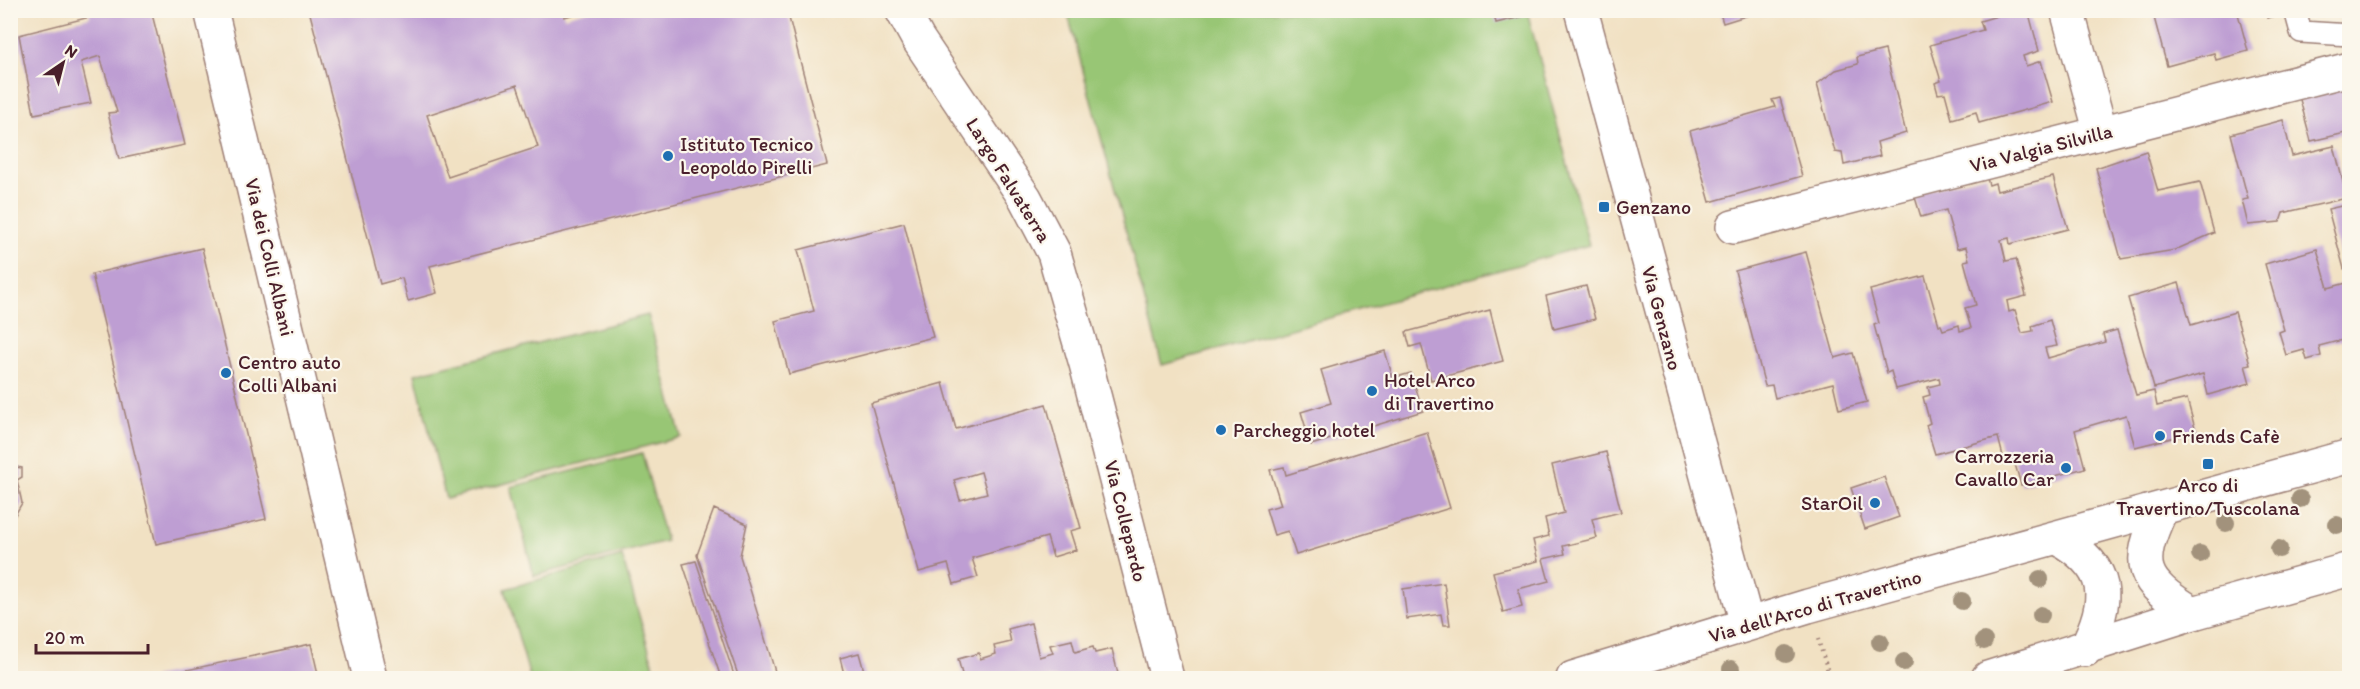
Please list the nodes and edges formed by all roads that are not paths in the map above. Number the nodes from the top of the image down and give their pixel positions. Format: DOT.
graph roads {
  1 [pos="211,10"];
  2 [pos="902,10"];
  3 [pos="1581,10"];
  4 [pos="2067,10"];
  5 [pos="2295,10"];
  6 [pos="2349,34"];
  7 [pos="2349,69"];
  8 [pos="2101,133"];
  9 [pos="1733,227"];
  10 [pos="1086,364"];
  11 [pos="2349,456"];
  12 [pos="2161,510"];
  13 [pos="2058,538"];
  14 [pos="2349,569"];
  15 [pos="2193,613"];
  16 [pos="1747,624"];
  17 [pos="2085,650"];
  18 [pos="370,678"];
  19 [pos="1167,678"];
  20 [pos="1573,678"];
  21 [pos="1988,678"];
  1 -- 18 [label="street, Via dei Colli Albani"];
  2 -- 10 [label="street, Largo Falvaterra"];
  3 -- 16 [label="street, Via Genzano"];
  4 -- 8 [label="street"];
  5 -- 6 [label="lane"];
  7 -- 8 [label="street, Via Valgia Silvilla"];
  8 -- 9 [label="street, Via Valgia Silvilla"];
  10 -- 19 [label="street, Via Collepardo"];
  11 -- 12 [label="street, Via dell'Arco di Travertino"];
  12 -- 13 [label="street, Via dell'Arco di Travertino"];
  12 -- 15 [label="street"];
  13 -- 16 [label="street, Via dell'Arco di Travertino"];
  13 -- 17 [label="street"];
  14 -- 15 [label="street"];
  15 -- 17 [label="street"];
  16 -- 20 [label="street, Via dell'Arco di Travertino"];
  17 -- 21 [label="street"];
}
